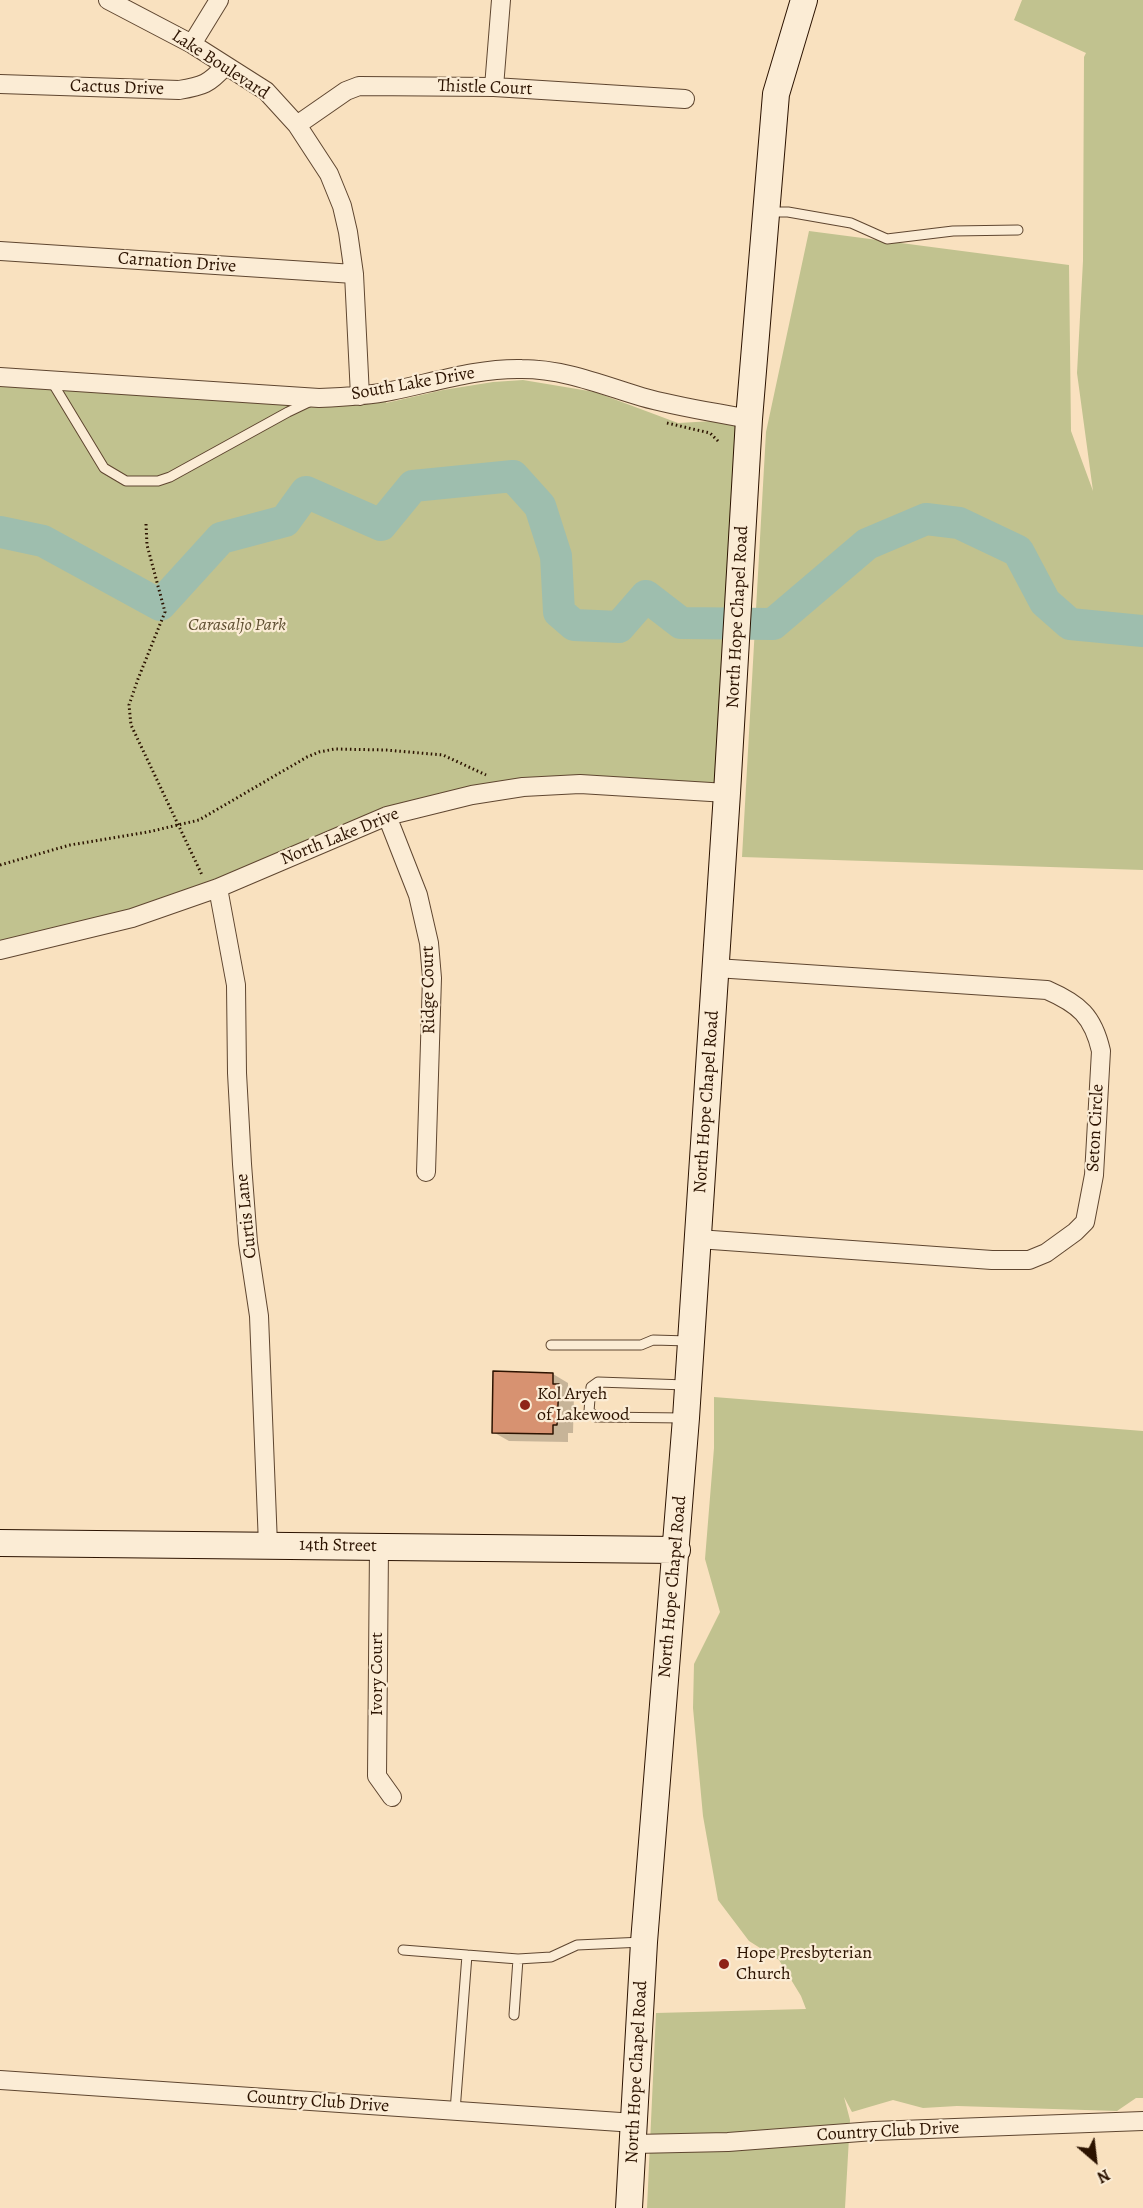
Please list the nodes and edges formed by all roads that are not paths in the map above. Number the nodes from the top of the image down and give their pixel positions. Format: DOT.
graph roads {
  1 [pos="108,0"];
  2 [pos="219,0"];
  3 [pos="501,0"];
  4 [pos="804,0"];
  5 [pos="192,44"];
  6 [pos="225,66"];
  7 [pos="0,84"];
  8 [pos="494,87"];
  9 [pos="685,99"];
  10 [pos="297,125"];
  11 [pos="767,212"];
  12 [pos="1018,230"];
  13 [pos="0,251"];
  14 [pos="354,274"];
  15 [pos="0,378"];
  16 [pos="52,382"];
  17 [pos="360,396"];
  18 [pos="319,398"];
  19 [pos="749,419"];
  20 [pos="727,793"];
  21 [pos="387,816"];
  22 [pos="213,889"];
  23 [pos="0,950"];
  24 [pos="716,968"];
  25 [pos="426,1172"];
  26 [pos="698,1239"];
  27 [pos="691,1341"];
  28 [pos="551,1345"];
  29 [pos="688,1385"];
  30 [pos="686,1418"];
  31 [pos="0,1543"];
  32 [pos="268,1545"];
  33 [pos="379,1546"];
  34 [pos="677,1550"];
  35 [pos="392,1797"];
  36 [pos="644,1942"];
  37 [pos="403,1950"];
  38 [pos="466,1955"];
  39 [pos="518,1959"];
  40 [pos="514,2015"];
  41 [pos="0,2080"];
  42 [pos="455,2111"];
  43 [pos="1143,2121"];
  44 [pos="634,2134"];
  45 [pos="629,2208"];
  1 -- 5 [label="street, Lake Boulevard"];
  2 -- 5 [label="street"];
  3 -- 8 [label="street"];
  4 -- 11 [label="main road, North Hope Chapel Road"];
  5 -- 6 [label="street, Lake Boulevard"];
  6 -- 7 [label="street, Cactus Drive"];
  6 -- 10 [label="street, Lake Boulevard"];
  8 -- 9 [label="street, Thistle Court"];
  8 -- 10 [label="street, Thistle Court"];
  10 -- 14 [label="street, Lake Boulevard"];
  11 -- 12 [label="lane"];
  11 -- 19 [label="main road, North Hope Chapel Road"];
  13 -- 14 [label="street, Carnation Drive"];
  14 -- 17 [label="street, Lake Boulevard"];
  15 -- 16 [label="street, South Lake Drive"];
  16 -- 18 [label="street, South Lake Drive"];
  16 -- 18 [label="lane"];
  17 -- 18 [label="street, South Lake Drive"];
  17 -- 19 [label="street, South Lake Drive"];
  19 -- 20 [label="main road, North Hope Chapel Road"];
  20 -- 21 [label="street, North Lake Drive"];
  20 -- 24 [label="main road, North Hope Chapel Road"];
  21 -- 22 [label="street, North Lake Drive"];
  21 -- 25 [label="street, Ridge Court"];
  22 -- 23 [label="street, North Lake Drive"];
  22 -- 32 [label="street, Curtis Lane"];
  24 -- 26 [label="main road, North Hope Chapel Road"];
  24 -- 26 [label="street, Seton Circle"];
  26 -- 27 [label="main road, North Hope Chapel Road"];
  27 -- 28 [label="lane"];
  27 -- 29 [label="main road, North Hope Chapel Road"];
  29 -- 30 [label="main road, North Hope Chapel Road"];
  29 -- 30 [label="lane"];
  30 -- 34 [label="main road, North Hope Chapel Road"];
  31 -- 32 [label="main road, 14th Street"];
  32 -- 33 [label="main road, 14th Street"];
  33 -- 34 [label="main road, 14th Street"];
  33 -- 35 [label="street, Ivory Court"];
  34 -- 36 [label="main road, North Hope Chapel Road"];
  36 -- 39 [label="lane"];
  36 -- 44 [label="main road, North Hope Chapel Road"];
  37 -- 38 [label="lane"];
  38 -- 39 [label="lane"];
  38 -- 42 [label="lane"];
  39 -- 40 [label="lane"];
  41 -- 42 [label="street, Country Club Drive"];
  42 -- 44 [label="street, Country Club Drive"];
  43 -- 44 [label="street, Country Club Drive"];
  44 -- 45 [label="main road, North Hope Chapel Road"];
}
